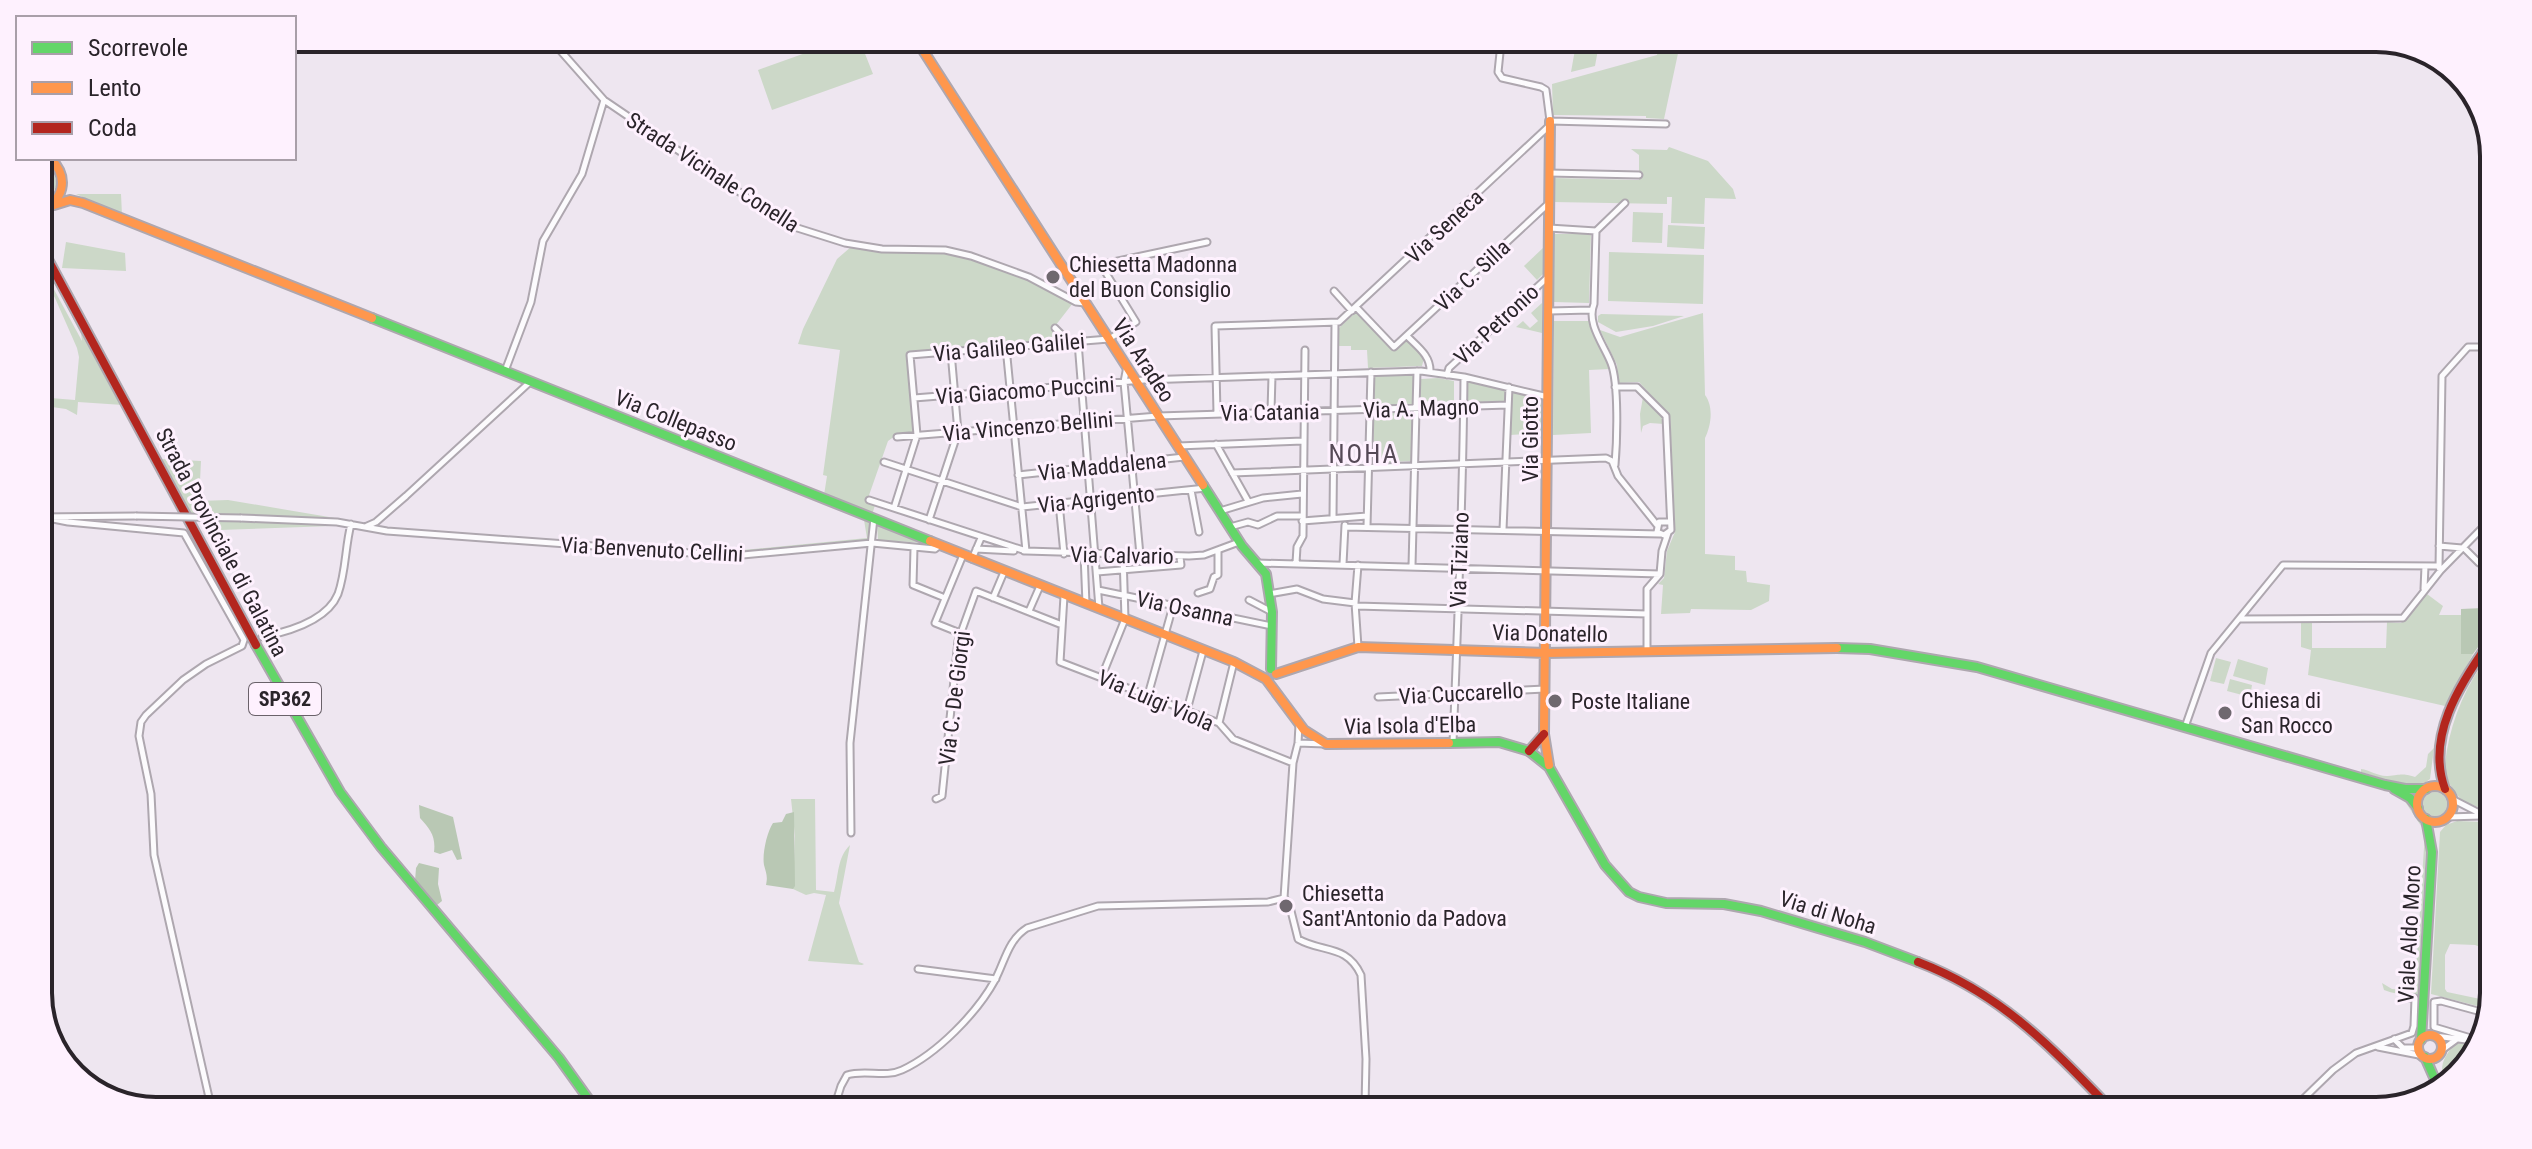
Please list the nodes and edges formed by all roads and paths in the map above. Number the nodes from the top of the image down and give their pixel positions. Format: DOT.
graph roads {
  1 [pos="562,52"];
  2 [pos="924,52"];
  3 [pos="1500,52"];
  4 [pos="604,100"];
  5 [pos="1550,123"];
  6 [pos="1666,124"];
  7 [pos="54,160"];
  8 [pos="1549,173"];
  9 [pos="1639,175"];
  10 [pos="64,179"];
  11 [pos="1549,202"];
  12 [pos="83,203"];
  13 [pos="1625,203"];
  14 [pos="52,206"];
  15 [pos="52,207"];
  16 [pos="1549,228"];
  17 [pos="1596,231"];
  18 [pos="1207,242"];
  19 [pos="52,265"];
  20 [pos="1101,265"];
  21 [pos="1065,273"];
  22 [pos="1549,276"];
  23 [pos="1334,291"];
  24 [pos="1085,303"];
  25 [pos="1354,309"];
  26 [pos="1592,310"];
  27 [pos="1549,311"];
  28 [pos="1335,323"];
  29 [pos="1055,328"];
  30 [pos="1407,336"];
  31 [pos="1109,339"];
  32 [pos="1070,342"];
  33 [pos="1078,342"];
  34 [pos="1006,347"];
  35 [pos="2480,347"];
  36 [pos="1305,350"];
  37 [pos="951,352"];
  38 [pos="1127,366"];
  39 [pos="1417,371"];
  40 [pos="504,372"];
  41 [pos="1371,372"];
  42 [pos="1430,372"];
  43 [pos="1334,373"];
  44 [pos="1304,374"];
  45 [pos="1447,375"];
  46 [pos="1272,376"];
  47 [pos="1216,377"];
  48 [pos="1464,377"];
  49 [pos="530,382"];
  50 [pos="1124,382"];
  51 [pos="1137,382"];
  52 [pos="1080,385"];
  53 [pos="1509,387"];
  54 [pos="1615,387"];
  55 [pos="1010,390"];
  56 [pos="954,395"];
  57 [pos="1548,397"];
  58 [pos="914,398"];
  59 [pos="1508,405"];
  60 [pos="1464,406"];
  61 [pos="1416,408"];
  62 [pos="1371,409"];
  63 [pos="1271,411"];
  64 [pos="1303,411"];
  65 [pos="1334,411"];
  66 [pos="1217,413"];
  67 [pos="1158,416"];
  68 [pos="1127,418"];
  69 [pos="1083,422"];
  70 [pos="1013,427"];
  71 [pos="958,432"];
  72 [pos="917,435"];
  73 [pos="897,437"];
  74 [pos="1303,441"];
  75 [pos="1216,444"];
  76 [pos="1178,446"];
  77 [pos="1185,457"];
  78 [pos="1547,459"];
  79 [pos="1507,461"];
  80 [pos="884,462"];
  81 [pos="1464,462"];
  82 [pos="1131,464"];
  83 [pos="1415,464"];
  84 [pos="1615,465"];
  85 [pos="1370,466"];
  86 [pos="1088,468"];
  87 [pos="1333,468"];
  88 [pos="906,470"];
  89 [pos="1302,470"];
  90 [pos="1232,473"];
  91 [pos="1018,475"];
  92 [pos="942,482"];
  93 [pos="1206,488"];
  94 [pos="1191,490"];
  95 [pos="1302,494"];
  96 [pos="1134,496"];
  97 [pos="869,500"];
  98 [pos="1091,500"];
  99 [pos="1248,501"];
  100 [pos="1059,503"];
  101 [pos="1022,507"];
  102 [pos="894,508"];
  103 [pos="1220,511"];
  104 [pos="1367,516"];
  105 [pos="1333,517"];
  106 [pos="1345,517"];
  107 [pos="52,518"];
  108 [pos="874,518"];
  109 [pos="1302,518"];
  110 [pos="52,519"];
  111 [pos="929,520"];
  112 [pos="1669,522"];
  113 [pos="351,524"];
  114 [pos="1657,525"];
  115 [pos="362,526"];
  116 [pos="1230,527"];
  117 [pos="1345,527"];
  118 [pos="1367,527"];
  119 [pos="1413,528"];
  120 [pos="1459,529"];
  121 [pos="1503,530"];
  122 [pos="2480,531"];
  123 [pos="1199,532"];
  124 [pos="1548,532"];
  125 [pos="1668,533"];
  126 [pos="1660,534"];
  127 [pos="981,538"];
  128 [pos="1239,542"];
  129 [pos="872,543"];
  130 [pos="940,545"];
  131 [pos="2439,546"];
  132 [pos="914,548"];
  133 [pos="2464,548"];
  134 [pos="976,549"];
  135 [pos="1218,550"];
  136 [pos="1026,551"];
  137 [pos="1064,554"];
  138 [pos="1084,554"];
  139 [pos="1096,554"];
  140 [pos="1123,555"];
  141 [pos="1140,555"];
  142 [pos="967,557"];
  143 [pos="1180,557"];
  144 [pos="1253,563"];
  145 [pos="1296,563"];
  146 [pos="2480,563"];
  147 [pos="1343,564"];
  148 [pos="1358,565"];
  149 [pos="1412,566"];
  150 [pos="2425,566"];
  151 [pos="1459,568"];
  152 [pos="2440,568"];
  153 [pos="1124,570"];
  154 [pos="1547,570"];
  155 [pos="1004,572"];
  156 [pos="1097,572"];
  157 [pos="1660,574"];
  158 [pos="1040,586"];
  159 [pos="1098,590"];
  160 [pos="2424,590"];
  161 [pos="1198,593"];
  162 [pos="1269,594"];
  163 [pos="1124,595"];
  164 [pos="1064,596"];
  165 [pos="945,598"];
  166 [pos="993,598"];
  167 [pos="1249,600"];
  168 [pos="1086,604"];
  169 [pos="1356,604"];
  170 [pos="1173,606"];
  171 [pos="1458,608"];
  172 [pos="1099,609"];
  173 [pos="1029,611"];
  174 [pos="1547,611"];
  175 [pos="1272,612"];
  176 [pos="1647,614"];
  177 [pos="1125,619"];
  178 [pos="2239,619"];
  179 [pos="1062,625"];
  180 [pos="1272,626"];
  181 [pos="960,633"];
  182 [pos="1166,636"];
  183 [pos="262,637"];
  184 [pos="1358,647"];
  185 [pos="1457,650"];
  186 [pos="1203,651"];
  187 [pos="1647,652"];
  188 [pos="1546,653"];
  189 [pos="2480,657"];
  190 [pos="1234,662"];
  191 [pos="1268,674"];
  192 [pos="1102,676"];
  193 [pos="1545,689"];
  194 [pos="1455,694"];
  195 [pos="1148,695"];
  196 [pos="1378,697"];
  197 [pos="1187,710"];
  198 [pos="1219,723"];
  199 [pos="1299,724"];
  200 [pos="2185,727"];
  201 [pos="1544,734"];
  202 [pos="1298,743"];
  203 [pos="1453,743"];
  204 [pos="1326,744"];
  205 [pos="1529,751"];
  206 [pos="2439,756"];
  207 [pos="1293,763"];
  208 [pos="1549,767"];
  209 [pos="2385,785"];
  210 [pos="2429,788"];
  211 [pos="2445,789"];
  212 [pos="936,799"];
  213 [pos="2452,799"];
  214 [pos="2418,809"];
  215 [pos="2480,813"];
  216 [pos="2480,816"];
  217 [pos="2444,818"];
  218 [pos="2426,819"];
  219 [pos="851,833"];
  220 [pos="2432,852"];
  221 [pos="1284,898"];
  222 [pos="918,969"];
  223 [pos="996,979"];
  224 [pos="2410,998"];
  225 [pos="2478,1011"];
  226 [pos="2423,1018"];
  227 [pos="2433,1036"];
  228 [pos="2457,1038"];
  229 [pos="2469,1038"];
  230 [pos="2394,1039"];
  231 [pos="2468,1039"];
  232 [pos="2373,1046"];
  233 [pos="2422,1050"];
  234 [pos="2440,1052"];
  235 [pos="2437,1077"];
  236 [pos="2435,1078"];
  237 [pos="209,1097"];
  238 [pos="587,1097"];
  239 [pos="838,1097"];
  240 [pos="1365,1097"];
  241 [pos="2099,1097"];
  242 [pos="2307,1097"];
  1 -- 4 [label="street, Strada Vicinale Conella"];
  2 -- 21 [label="street, Via Aradeo"];
  3 -- 5 [label="street"];
  4 -- 24 [label="street, Strada Vicinale Conella"];
  4 -- 40 [label="street"];
  5 -- 6 [label="street"];
  5 -- 8 [label="street, Via Giotto"];
  5 -- 25 [label="street, Via Seneca"];
  7 -- 10 [label="street"];
  8 -- 9 [label="street"];
  8 -- 11 [label="street, Via Giotto"];
  10 -- 12 [label="street, Via Collepasso"];
  10 -- 14 [label="street"];
  11 -- 16 [label="street, Via Giotto"];
  11 -- 30 [label="street, Via C. Silla"];
  12 -- 15 [label="street, Via Collepasso"];
  12 -- 40 [label="street, Via Collepasso"];
  13 -- 17 [label="street"];
  16 -- 17 [label="street"];
  16 -- 22 [label="street, Via Giotto"];
  17 -- 26 [label="street"];
  18 -- 20 [label="street"];
  19 -- 238 [label="street, Strada Provinciale di Galatina / SP362"];
  20 -- 21 [label="street"];
  20 -- 31 [label="street"];
  21 -- 24 [label="street, Via Aradeo"];
  22 -- 27 [label="street, Via Giotto"];
  22 -- 45 [label="street, Via Petronio"];
  23 -- 25 [label="street"];
  24 -- 31 [label="street, Via Aradeo"];
  25 -- 28 [label="street, Via Seneca"];
  25 -- 30 [label="street, Via C. Silla"];
  26 -- 27 [label="street"];
  26 -- 54 [label="street"];
  27 -- 57 [label="street, Via Giotto"];
  28 -- 43 [label="street"];
  28 -- 47 [label="street"];
  29 -- 32 [label="street"];
  30 -- 42 [label="street"];
  31 -- 33 [label="street, Via Galileo Galilei"];
  31 -- 38 [label="street, Via Aradeo"];
  32 -- 33 [label="street, Via Galileo Galilei"];
  32 -- 34 [label="street, Via Galileo Galilei"];
  33 -- 52 [label="street"];
  34 -- 37 [label="street, Via Galileo Galilei"];
  34 -- 55 [label="street"];
  35 -- 131 [label="street"];
  36 -- 44 [label="street"];
  37 -- 56 [label="street"];
  37 -- 58 [label="street, Via Galileo Galilei"];
  38 -- 50 [label="street"];
  38 -- 51 [label="street, Via Aradeo"];
  39 -- 41 [label="street, Via Giacomo Puccini"];
  39 -- 42 [label="street, Via Giacomo Puccini"];
  39 -- 61 [label="street"];
  40 -- 49 [label="street, Via Collepasso"];
  41 -- 43 [label="street, Via Giacomo Puccini"];
  41 -- 62 [label="street"];
  42 -- 45 [label="street, Via Giacomo Puccini"];
  43 -- 44 [label="street, Via Giacomo Puccini"];
  43 -- 65 [label="street"];
  44 -- 46 [label="street, Via Giacomo Puccini"];
  44 -- 64 [label="street"];
  45 -- 48 [label="street, Via Giacomo Puccini"];
  46 -- 47 [label="street, Via Giacomo Puccini"];
  46 -- 63 [label="street"];
  47 -- 51 [label="street, Via Giacomo Puccini"];
  47 -- 66 [label="street"];
  48 -- 53 [label="street, Via Giacomo Puccini"];
  48 -- 60 [label="street, Via Tiziano"];
  49 -- 108 [label="street, Via Collepasso"];
  49 -- 115 [label="street"];
  50 -- 51 [label="street, Via Giacomo Puccini"];
  50 -- 52 [label="street, Via Giacomo Puccini"];
  50 -- 68 [label="street"];
  51 -- 67 [label="street, Via Aradeo"];
  52 -- 55 [label="street, Via Giacomo Puccini"];
  52 -- 69 [label="street"];
  53 -- 57 [label="street, Via Giacomo Puccini"];
  53 -- 59 [label="street"];
  54 -- 84 [label="street"];
  54 -- 112 [label="street"];
  55 -- 56 [label="street, Via Giacomo Puccini"];
  55 -- 70 [label="street"];
  56 -- 58 [label="street, Via Giacomo Puccini"];
  56 -- 71 [label="street"];
  57 -- 78 [label="street, Via Giotto"];
  58 -- 72 [label="street"];
  59 -- 60 [label="street, Via A. Magno"];
  59 -- 79 [label="street"];
  60 -- 61 [label="street, Via A. Magno"];
  60 -- 81 [label="street, Via Tiziano"];
  61 -- 62 [label="street, Via A. Magno"];
  61 -- 83 [label="street"];
  62 -- 65 [label="street, Via A. Magno"];
  62 -- 85 [label="street"];
  63 -- 64 [label="street, Via Catania"];
  63 -- 66 [label="street, Via Catania"];
  64 -- 65 [label="street, Via Catania"];
  64 -- 74 [label="street"];
  65 -- 87 [label="street"];
  66 -- 67 [label="street, Via Catania"];
  67 -- 68 [label="street, Via Vincenzo Bellini"];
  67 -- 76 [label="street, Via Aradeo"];
  68 -- 69 [label="street, Via Vincenzo Bellini"];
  68 -- 82 [label="street"];
  69 -- 70 [label="street, Via Vincenzo Bellini"];
  69 -- 86 [label="street"];
  70 -- 71 [label="street, Via Vincenzo Bellini"];
  70 -- 91 [label="street"];
  71 -- 72 [label="street, Via Vincenzo Bellini"];
  71 -- 92 [label="street"];
  72 -- 73 [label="street, Via Vincenzo Bellini"];
  72 -- 88 [label="street"];
  74 -- 75 [label="street"];
  74 -- 89 [label="street"];
  75 -- 76 [label="street"];
  75 -- 90 [label="street"];
  76 -- 77 [label="street, Via Aradeo"];
  77 -- 82 [label="street, Via Maddalena"];
  77 -- 93 [label="street, Via Aradeo"];
  78 -- 79 [label="street"];
  78 -- 84 [label="street"];
  78 -- 124 [label="street, Via Giotto"];
  79 -- 81 [label="street"];
  79 -- 121 [label="street"];
  80 -- 88 [label="street, Via Agrigento"];
  81 -- 83 [label="street"];
  81 -- 120 [label="street, Via Tiziano"];
  82 -- 86 [label="street, Via Maddalena"];
  82 -- 96 [label="street"];
  83 -- 85 [label="street"];
  83 -- 119 [label="street"];
  84 -- 114 [label="street"];
  85 -- 87 [label="street"];
  85 -- 104 [label="street"];
  86 -- 91 [label="street, Via Maddalena"];
  86 -- 98 [label="street"];
  87 -- 89 [label="street"];
  87 -- 105 [label="street"];
  88 -- 92 [label="street, Via Agrigento"];
  88 -- 102 [label="street"];
  89 -- 90 [label="street"];
  89 -- 95 [label="street"];
  90 -- 99 [label="street"];
  91 -- 101 [label="street"];
  92 -- 101 [label="street, Via Agrigento"];
  92 -- 111 [label="street"];
  93 -- 94 [label="street, Via Agrigento"];
  93 -- 103 [label="street, Via Aradeo"];
  94 -- 96 [label="street, Via Agrigento"];
  94 -- 123 [label="street"];
  95 -- 99 [label="street"];
  95 -- 109 [label="street"];
  96 -- 98 [label="street, Via Agrigento"];
  96 -- 141 [label="street"];
  97 -- 102 [label="street, Via Calvario"];
  98 -- 100 [label="street, Via Agrigento"];
  98 -- 139 [label="street"];
  99 -- 103 [label="street"];
  100 -- 101 [label="street, Via Agrigento"];
  100 -- 137 [label="street"];
  101 -- 136 [label="street"];
  102 -- 111 [label="street, Via Calvario"];
  103 -- 116 [label="street, Via Aradeo"];
  104 -- 106 [label="street"];
  104 -- 118 [label="street"];
  105 -- 106 [label="street"];
  105 -- 109 [label="street"];
  106 -- 117 [label="street"];
  107 -- 113 [label="street, Via Benvenuto Cellini, bridge"];
  108 -- 129 [label="street"];
  108 -- 130 [label="street, Via Collepasso"];
  109 -- 116 [label="street"];
  109 -- 145 [label="street"];
  110 -- 237 [label="street"];
  111 -- 127 [label="street, Via Calvario"];
  112 -- 114 [label="street"];
  112 -- 125 [label="street"];
  113 -- 115 [label="street, Via Benvenuto Cellini"];
  113 -- 183 [label="street"];
  114 -- 126 [label="street"];
  115 -- 129 [label="street, Via Benvenuto Cellini"];
  116 -- 128 [label="street, Via Aradeo"];
  117 -- 118 [label="street"];
  117 -- 147 [label="street"];
  118 -- 119 [label="street"];
  119 -- 120 [label="street"];
  119 -- 149 [label="street"];
  120 -- 121 [label="street"];
  120 -- 151 [label="street, Via Tiziano"];
  121 -- 124 [label="street"];
  122 -- 133 [label="street"];
  124 -- 126 [label="street"];
  124 -- 154 [label="street, Via Giotto"];
  125 -- 126 [label="street"];
  125 -- 157 [label="street"];
  127 -- 134 [label="street"];
  127 -- 136 [label="street, Via Calvario"];
  128 -- 135 [label="street, Via Calvario"];
  128 -- 144 [label="street, Via Aradeo"];
  129 -- 132 [label="street, Via Benvenuto Cellini"];
  129 -- 219 [label="street"];
  130 -- 132 [label="street, Via Benvenuto Cellini"];
  130 -- 142 [label="street, Via Collepasso"];
  131 -- 133 [label="street"];
  131 -- 152 [label="street"];
  132 -- 165 [label="street"];
  133 -- 146 [label="street"];
  133 -- 152 [label="street"];
  134 -- 136 [label="street, Via Calvario"];
  134 -- 142 [label="street"];
  135 -- 143 [label="street, Via Calvario"];
  135 -- 161 [label="street"];
  136 -- 137 [label="street, Via Calvario"];
  137 -- 138 [label="street, Via Calvario"];
  138 -- 139 [label="street, Via Calvario"];
  138 -- 168 [label="street"];
  139 -- 140 [label="street, Via Calvario"];
  139 -- 156 [label="street"];
  140 -- 141 [label="street, Via Calvario"];
  140 -- 153 [label="street"];
  141 -- 143 [label="street, Via Calvario"];
  142 -- 155 [label="street, Via Collepasso"];
  142 -- 165 [label="street"];
  143 -- 153 [label="street"];
  144 -- 145 [label="street"];
  144 -- 162 [label="street, Via Aradeo"];
  145 -- 147 [label="street"];
  147 -- 148 [label="street"];
  148 -- 149 [label="street"];
  148 -- 169 [label="street"];
  149 -- 151 [label="street"];
  150 -- 152 [label="street"];
  150 -- 160 [label="street"];
  150 -- 178 [label="street"];
  151 -- 154 [label="street"];
  151 -- 171 [label="street, Via Tiziano"];
  152 -- 160 [label="street"];
  153 -- 156 [label="street"];
  153 -- 163 [label="street"];
  154 -- 157 [label="street"];
  154 -- 174 [label="street, Via Giotto"];
  155 -- 158 [label="street, Via Collepasso"];
  155 -- 166 [label="street"];
  156 -- 159 [label="street"];
  157 -- 176 [label="street"];
  158 -- 164 [label="street, Via Collepasso"];
  158 -- 173 [label="street"];
  159 -- 163 [label="street, Via Osanna"];
  159 -- 172 [label="street"];
  160 -- 178 [label="street"];
  162 -- 169 [label="street"];
  162 -- 175 [label="street"];
  163 -- 170 [label="street, Via Osanna"];
  163 -- 177 [label="street"];
  164 -- 168 [label="street, Via Collepasso"];
  164 -- 179 [label="street"];
  165 -- 181 [label="street"];
  166 -- 173 [label="street"];
  166 -- 181 [label="street, Via C. De Giorgi"];
  167 -- 175 [label="street"];
  168 -- 172 [label="street, Via Collepasso"];
  169 -- 171 [label="street"];
  169 -- 184 [label="street"];
  170 -- 180 [label="street, Via Osanna"];
  170 -- 182 [label="street"];
  171 -- 174 [label="street"];
  171 -- 185 [label="street, Via Tiziano"];
  172 -- 177 [label="street, Via Collepasso"];
  173 -- 179 [label="street"];
  174 -- 176 [label="street"];
  174 -- 188 [label="street, Via Giotto"];
  175 -- 180 [label="street"];
  176 -- 187 [label="street"];
  177 -- 182 [label="street, Via Collepasso"];
  177 -- 192 [label="street"];
  178 -- 200 [label="street"];
  179 -- 192 [label="street, Via Luigi Viola"];
  180 -- 191 [label="street"];
  181 -- 212 [label="street, Via C. De Giorgi"];
  182 -- 186 [label="street, Via Collepasso"];
  182 -- 195 [label="street"];
  184 -- 185 [label="street, Via Donatello"];
  184 -- 191 [label="street, Via Donatello"];
  185 -- 188 [label="street, Via Donatello"];
  185 -- 194 [label="street, Via Tiziano"];
  186 -- 190 [label="street, Via Collepasso"];
  186 -- 197 [label="street"];
  187 -- 188 [label="street, Via Donatello"];
  187 -- 200 [label="street, Via Donatello"];
  188 -- 193 [label="street, Via Giotto"];
  189 -- 206 [label="street"];
  190 -- 191 [label="street, Via Collepasso"];
  190 -- 198 [label="street"];
  191 -- 199 [label="street, Via Isola d'Elba"];
  192 -- 195 [label="street, Via Luigi Viola"];
  193 -- 194 [label="street, Via Cuccarello"];
  193 -- 201 [label="street, Via Giotto"];
  194 -- 196 [label="street, Via Cuccarello"];
  194 -- 203 [label="street, Via Tiziano"];
  195 -- 197 [label="street, Via Luigi Viola"];
  197 -- 198 [label="street, Via Luigi Viola"];
  198 -- 207 [label="street, Via Luigi Viola"];
  199 -- 202 [label="street"];
  199 -- 204 [label="street, Via Isola d'Elba"];
  200 -- 209 [label="street, Via Donatello"];
  201 -- 205 [label="street"];
  201 -- 208 [label="street, Via Giotto"];
  202 -- 204 [label="street"];
  202 -- 207 [label="street"];
  203 -- 204 [label="street, Via Isola d'Elba"];
  203 -- 205 [label="street, Via Isola d'Elba"];
  205 -- 208 [label="street, Via Isola d'Elba"];
  206 -- 210 [label="street"];
  206 -- 211 [label="street"];
  207 -- 221 [label="street"];
  208 -- 241 [label="street, Via di Noha"];
  209 -- 210 [label="street"];
  209 -- 214 [label="street, Viale Aldo Moro"];
  210 -- 211 [label="street"];
  210 -- 214 [label="street"];
  211 -- 213 [label="street"];
  213 -- 215 [label="street"];
  213 -- 217 [label="street, Viale Aldo Moro"];
  214 -- 218 [label="street, Viale Aldo Moro"];
  216 -- 217 [label="street"];
  217 -- 218 [label="street"];
  217 -- 220 [label="street, Viale Aldo Moro"];
  218 -- 220 [label="street, Viale Aldo Moro"];
  220 -- 226 [label="street, Viale Aldo Moro"];
  221 -- 223 [label="street"];
  221 -- 240 [label="street"];
  222 -- 223 [label="street"];
  223 -- 239 [label="street"];
  224 -- 230 [label="street"];
  225 -- 229 [label="street"];
  226 -- 227 [label="street, Viale Aldo Moro"];
  226 -- 233 [label="street, Viale Aldo Moro"];
  227 -- 228 [label="street"];
  227 -- 233 [label="street, Viale Aldo Moro"];
  227 -- 234 [label="street, Viale Aldo Moro"];
  228 -- 231 [label="street"];
  228 -- 234 [label="street"];
  230 -- 232 [label="street"];
  230 -- 233 [label="street"];
  232 -- 233 [label="street"];
  232 -- 242 [label="street"];
  233 -- 234 [label="street"];
  233 -- 236 [label="street, Viale Aldo Moro"];
  234 -- 235 [label="street, Viale Aldo Moro"];
}
